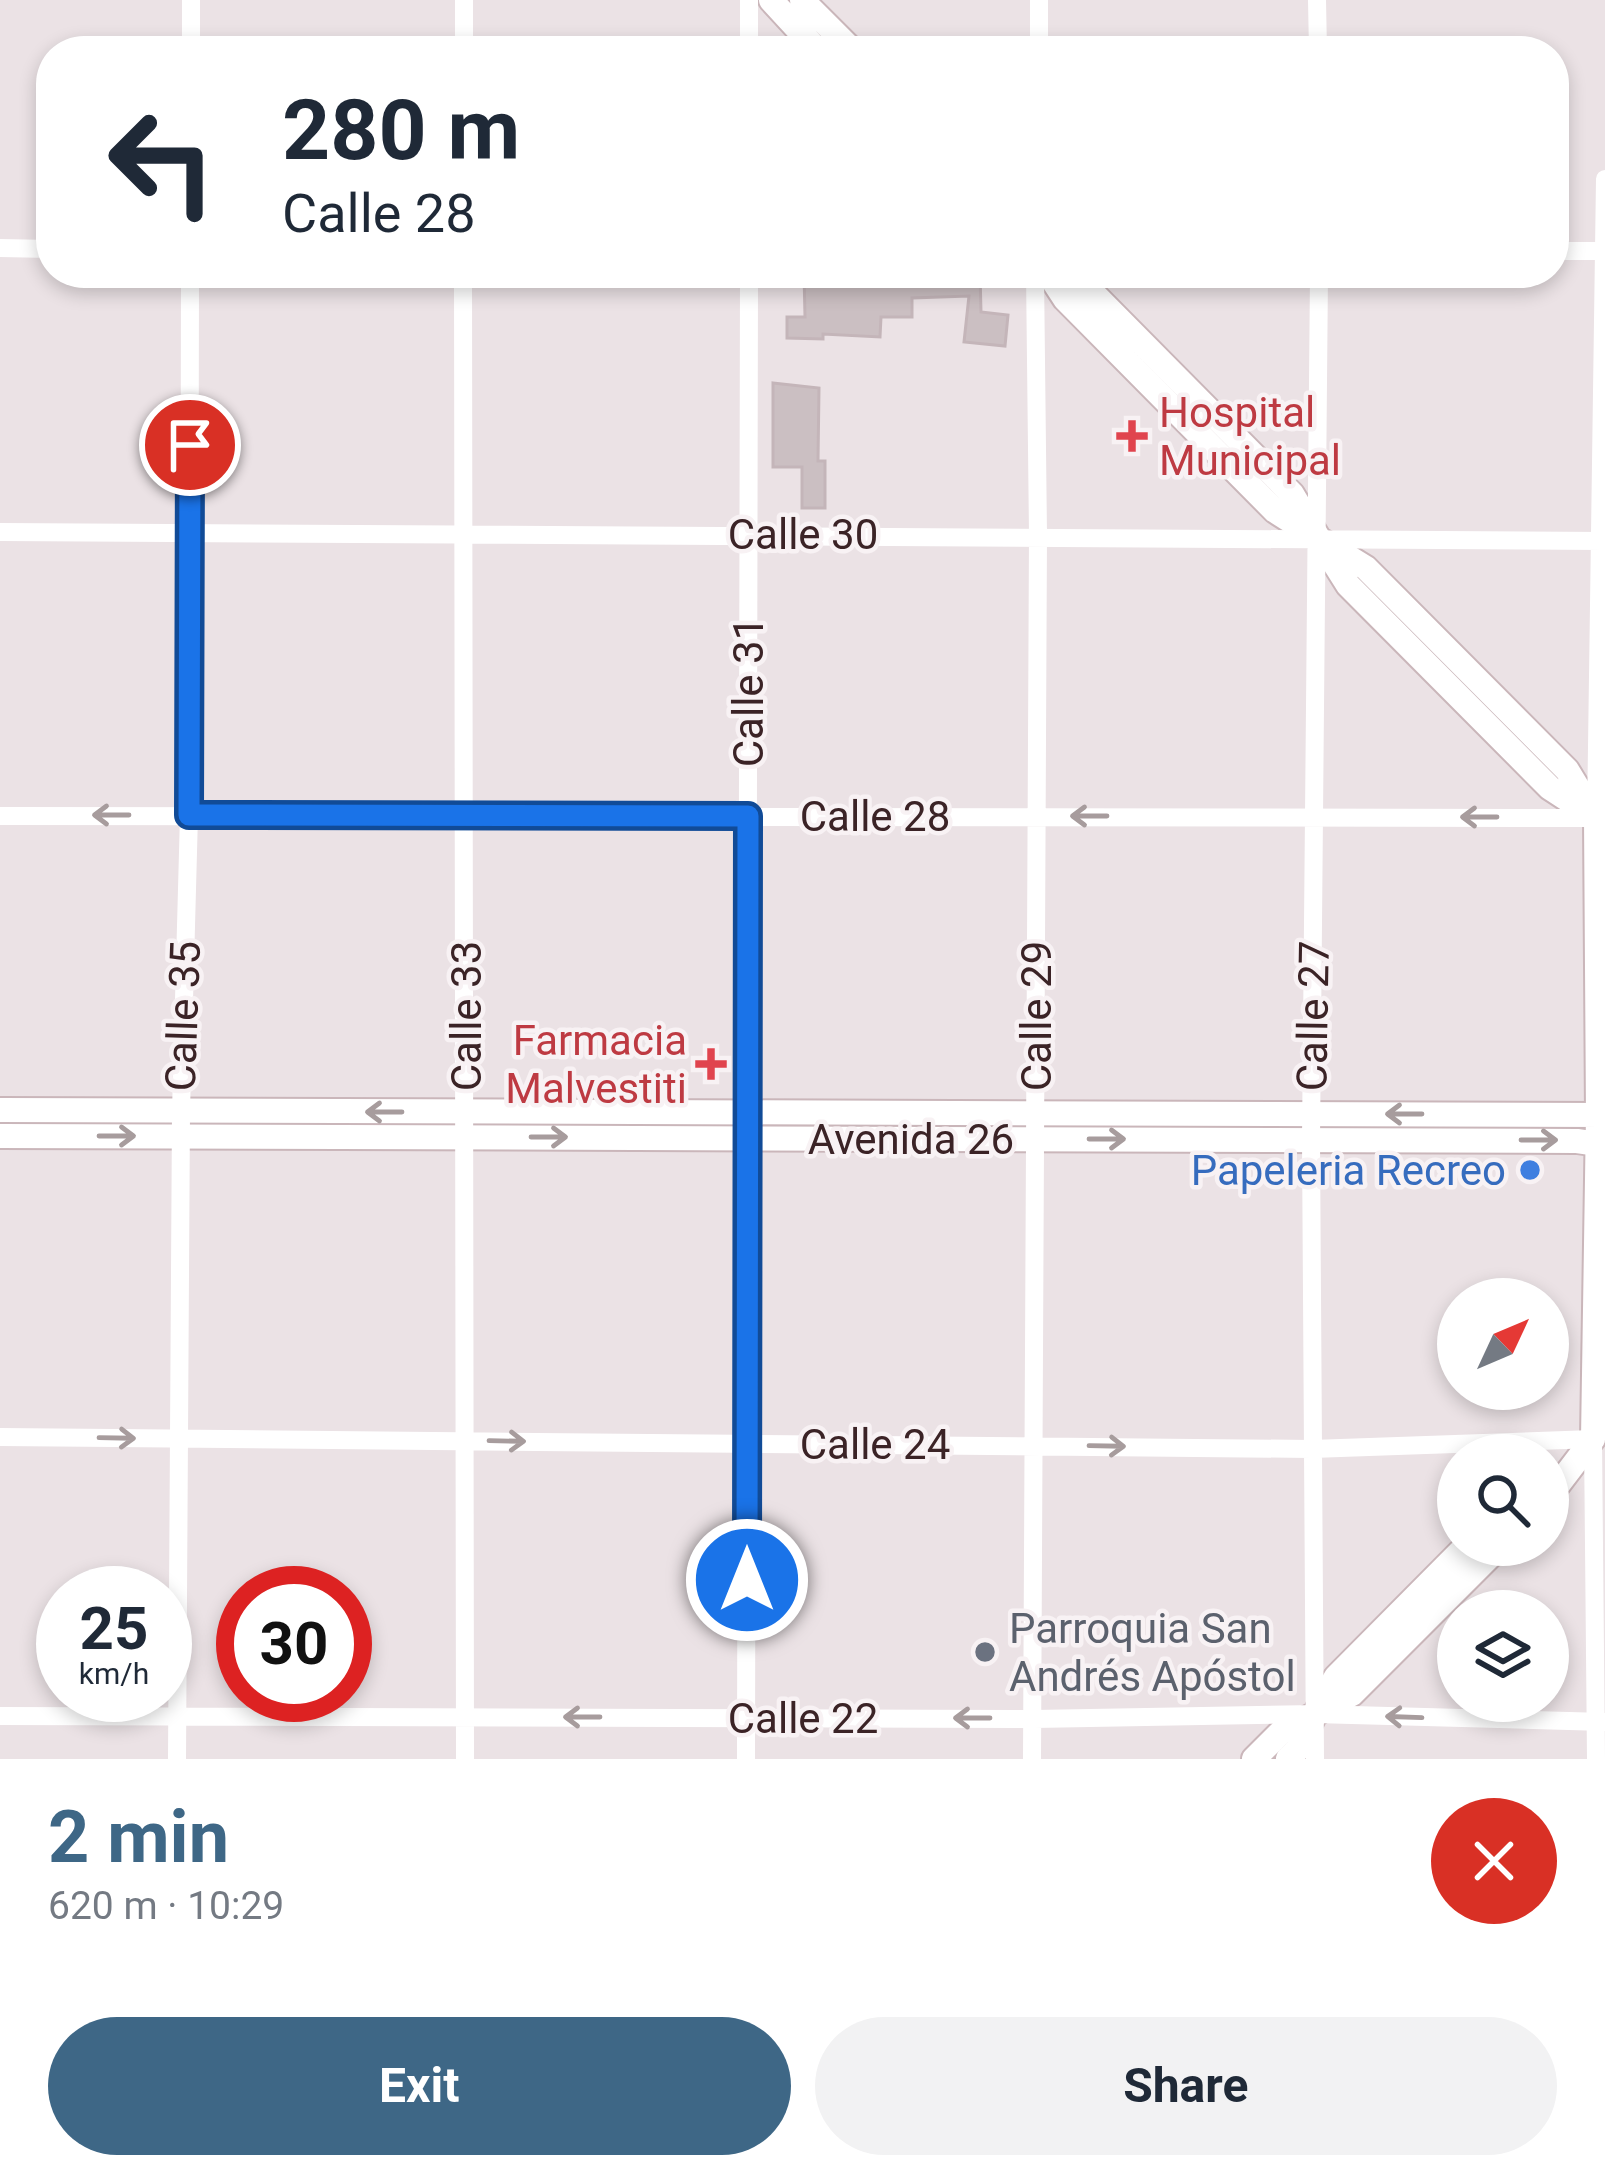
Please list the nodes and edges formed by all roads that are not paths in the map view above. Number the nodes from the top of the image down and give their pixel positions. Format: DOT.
graph roads {
  1 [pos="191,0"];
  2 [pos="464,0"];
  3 [pos="749,0"];
  4 [pos="771,0"];
  5 [pos="802,0"];
  6 [pos="1040,0"];
  7 [pos="1317,0"];
  8 [pos="191,36"];
  9 [pos="464,36"];
  10 [pos="749,36"];
  11 [pos="804,36"];
  12 [pos="838,36"];
  13 [pos="1039,36"];
  14 [pos="1318,36"];
  15 [pos="1605,179"];
  16 [pos="0,248"];
  17 [pos="36,248"];
  18 [pos="1605,250"];
  19 [pos="1569,251"];
  20 [pos="190,288"];
  21 [pos="464,288"];
  22 [pos="749,288"];
  23 [pos="1035,288"];
  24 [pos="1058,288"];
  25 [pos="1088,288"];
  26 [pos="1318,288"];
  27 [pos="190,530"];
  28 [pos="0,532"];
  29 [pos="466,532"];
  30 [pos="748,533"];
  31 [pos="1038,535"];
  32 [pos="1319,538"];
  33 [pos="1603,541"];
  34 [pos="189,815"];
  35 [pos="0,816"];
  36 [pos="466,816"];
  37 [pos="748,816"];
  38 [pos="1037,816"];
  39 [pos="1316,816"];
  40 [pos="1601,818"];
  41 [pos="0,1111"];
  42 [pos="1602,1115"];
  43 [pos="181,1124"];
  44 [pos="466,1124"];
  45 [pos="748,1125"];
  46 [pos="1035,1126"];
  47 [pos="1311,1127"];
  48 [pos="0,1136"];
  49 [pos="1601,1145"];
  50 [pos="0,1437"];
  51 [pos="180,1439"];
  52 [pos="1599,1439"];
  53 [pos="465,1440"];
  54 [pos="747,1443"];
  55 [pos="1035,1444"];
  56 [pos="1312,1449"];
  57 [pos="1569,1456"];
  58 [pos="1569,1474"];
  59 [pos="178,1566"];
  60 [pos="1446,1566"];
  61 [pos="1480,1566"];
  62 [pos="1315,1714"];
  63 [pos="0,1716"];
  64 [pos="36,1716"];
  65 [pos="192,1717"];
  66 [pos="465,1717"];
  67 [pos="746,1718"];
  68 [pos="1034,1719"];
  69 [pos="176,1722"];
  70 [pos="1600,1722"];
  71 [pos="177,1759"];
  72 [pos="465,1759"];
  73 [pos="746,1759"];
  74 [pos="1032,1759"];
  75 [pos="1254,1759"];
  76 [pos="1288,1759"];
  77 [pos="1315,1759"];
  78 [pos="1596,1759"];
  1 -- 8 [label="street"];
  2 -- 9 [label="street"];
  3 -- 10 [label="street"];
  4 -- 11 [label="main road"];
  5 -- 12 [label="main road"];
  6 -- 13 [label="street"];
  7 -- 14 [label="street"];
  15 -- 18 [label="street"];
  16 -- 17 [label="street"];
  18 -- 19 [label="street"];
  18 -- 33 [label="street"];
  20 -- 27 [label="street, Calle 35"];
  21 -- 29 [label="street, Calle 33"];
  22 -- 30 [label="street, Calle 31"];
  23 -- 31 [label="street, Calle 29"];
  24 -- 32 [label="main road"];
  25 -- 32 [label="main road"];
  26 -- 32 [label="street, Calle 27"];
  27 -- 28 [label="street, Calle 30"];
  27 -- 29 [label="street, Calle 30"];
  27 -- 34 [label="street, Calle 35"];
  29 -- 30 [label="street, Calle 30"];
  29 -- 36 [label="street, Calle 33"];
  30 -- 31 [label="street, Calle 30"];
  30 -- 37 [label="street, Calle 31"];
  31 -- 32 [label="street, Calle 30"];
  31 -- 38 [label="street, Calle 29"];
  32 -- 33 [label="street, Calle 30"];
  32 -- 39 [label="street, Calle 27"];
  32 -- 40 [label="main road"];
  33 -- 40 [label="street"];
  34 -- 35 [label="street, Calle 28, one-way"];
  34 -- 36 [label="street, Calle 28"];
  34 -- 43 [label="street, Calle 35"];
  36 -- 37 [label="street, Calle 28"];
  36 -- 44 [label="street, Calle 33"];
  37 -- 38 [label="street, Calle 28"];
  37 -- 45 [label="street, Calle 31"];
  39 -- 38 [label="street, Calle 28, one-way"];
  38 -- 46 [label="street, Calle 29"];
  40 -- 39 [label="street, Calle 28, one-way"];
  39 -- 47 [label="street, Calle 27"];
  40 -- 42 [label="main road"];
  41 -- 43 [label="main road, Avenida 26"];
  42 -- 47 [label="main road, Avenida 26, one-way"];
  42 -- 49 [label="main road"];
  43 -- 44 [label="main road, Avenida 26"];
  48 -- 43 [label="main road, Avenida 26, one-way"];
  43 -- 51 [label="street, Calle 35"];
  44 -- 45 [label="main road, Avenida 26"];
  44 -- 53 [label="street, Calle 33"];
  45 -- 46 [label="main road, Avenida 26"];
  45 -- 54 [label="street, Calle 31"];
  46 -- 47 [label="main road, Avenida 26"];
  46 -- 55 [label="street, Calle 29"];
  47 -- 49 [label="main road, Avenida 26, one-way"];
  47 -- 56 [label="street, Calle 27"];
  49 -- 52 [label="main road"];
  50 -- 51 [label="street, Calle 24, one-way"];
  51 -- 53 [label="street, Calle 24"];
  51 -- 59 [label="street, Calle 35"];
  52 -- 56 [label="street, Calle 24"];
  52 -- 57 [label="main road"];
  52 -- 58 [label="main road"];
  52 -- 70 [label="street"];
  53 -- 54 [label="street, Calle 24, one-way"];
  53 -- 66 [label="street, Calle 33"];
  54 -- 55 [label="street, Calle 24"];
  54 -- 67 [label="street, Calle 31"];
  55 -- 56 [label="street, Calle 24, one-way"];
  55 -- 68 [label="street, Calle 29"];
  56 -- 62 [label="street, Calle 27"];
  60 -- 62 [label="main road"];
  61 -- 62 [label="main road"];
  62 -- 68 [label="street, Calle 22"];
  70 -- 62 [label="street, Calle 22, one-way"];
  62 -- 75 [label="main road"];
  62 -- 76 [label="main road"];
  62 -- 77 [label="street, Calle 27"];
  63 -- 64 [label="street, Calle 22"];
  65 -- 66 [label="street, Calle 22"];
  67 -- 66 [label="street, Calle 22, one-way"];
  66 -- 72 [label="street, Calle 33"];
  68 -- 67 [label="street, Calle 22, one-way"];
  67 -- 73 [label="street, Calle 31"];
  68 -- 74 [label="street, Calle 29"];
  69 -- 71 [label="street, Calle 35"];
  70 -- 78 [label="street"];
}
